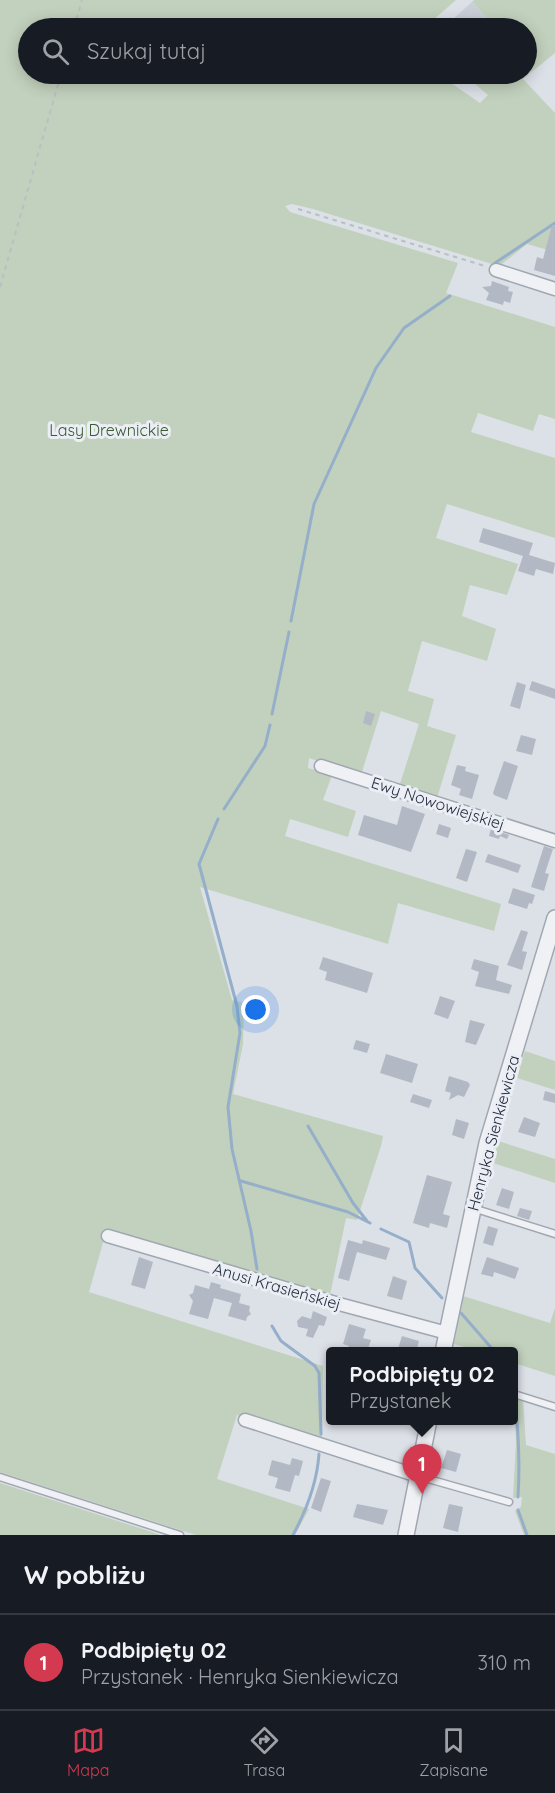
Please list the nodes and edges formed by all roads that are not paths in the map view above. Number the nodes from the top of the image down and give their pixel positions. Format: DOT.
graph roads {
  1 [pos="496,270"];
  2 [pos="555,289"];
  3 [pos="321,766"];
  4 [pos="555,841"];
  5 [pos="555,918"];
  6 [pos="550,954"];
  7 [pos="472,1208"];
  8 [pos="555,1234"];
  9 [pos="108,1236"];
  10 [pos="447,1334"];
  11 [pos="444,1347"];
  12 [pos="518,1396"];
  13 [pos="555,1407"];
  14 [pos="245,1420"];
  15 [pos="428,1425"];
  16 [pos="418,1476"];
  17 [pos="0,1477"];
  18 [pos="509,1502"];
  19 [pos="180,1535"];
  20 [pos="405,1535"];
  1 -- 2 [label="street"];
  3 -- 4 [label="street, Ewy Nowowiejskiej"];
  5 -- 6 [label="street, Henryka Sienkiewicza"];
  6 -- 7 [label="street, Henryka Sienkiewicza"];
  7 -- 8 [label="lane"];
  7 -- 10 [label="street, Henryka Sienkiewicza"];
  9 -- 10 [label="street, Anusi Krasieńskiej"];
  10 -- 11 [label="street, Henryka Sienkiewicza"];
  12 -- 13 [label="lane"];
  14 -- 16 [label="street"];
  15 -- 16 [label="street"];
  16 -- 18 [label="lane"];
  16 -- 20 [label="street"];
  17 -- 19 [label="lane"];
}
